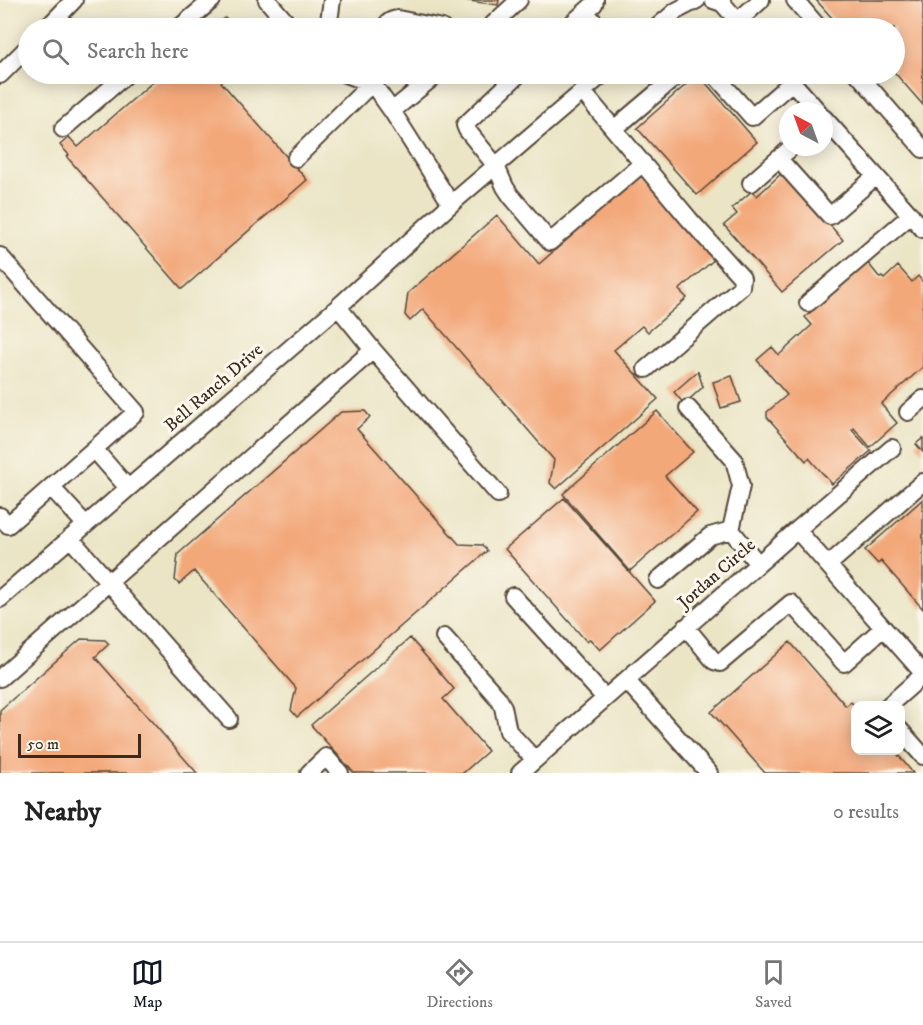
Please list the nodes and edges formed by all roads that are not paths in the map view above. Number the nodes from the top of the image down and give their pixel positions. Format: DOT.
graph roads {
  1 [pos="74,0"];
  2 [pos="212,0"];
  3 [pos="267,0"];
  4 [pos="332,0"];
  5 [pos="519,0"];
  6 [pos="697,0"];
  7 [pos="713,0"];
  8 [pos="761,0"];
  9 [pos="795,0"];
  10 [pos="590,6"];
  11 [pos="57,18"];
  12 [pos="191,18"];
  13 [pos="282,18"];
  14 [pos="329,18"];
  15 [pos="500,18"];
  16 [pos="577,18"];
  17 [pos="668,18"];
  18 [pos="735,18"];
  19 [pos="747,18"];
  20 [pos="810,18"];
  21 [pos="18,57"];
  22 [pos="0,75"];
  23 [pos="115,84"];
  24 [pos="367,84"];
  25 [pos="376,84"];
  26 [pos="424,84"];
  27 [pos="508,84"];
  28 [pos="591,84"];
  29 [pos="667,84"];
  30 [pos="723,84"];
  31 [pos="782,84"];
  32 [pos="793,84"];
  33 [pos="867,84"];
  34 [pos="582,92"];
  35 [pos="810,102"];
  36 [pos="392,111"];
  37 [pos="833,128"];
  38 [pos="63,129"];
  39 [pos="614,129"];
  40 [pos="923,149"];
  41 [pos="782,156"];
  42 [pos="296,158"];
  43 [pos="778,159"];
  44 [pos="643,163"];
  45 [pos="496,166"];
  46 [pos="876,176"];
  47 [pos="751,183"];
  48 [pos="451,204"];
  49 [pos="918,218"];
  50 [pos="0,256"];
  51 [pos="808,303"];
  52 [pos="338,307"];
  53 [pos="373,350"];
  54 [pos="646,369"];
  55 [pos="923,399"];
  56 [pos="688,408"];
  57 [pos="908,412"];
  58 [pos="892,447"];
  59 [pos="94,449"];
  60 [pos="923,482"];
  61 [pos="51,487"];
  62 [pos="128,488"];
  63 [pos="498,494"];
  64 [pos="0,516"];
  65 [pos="85,524"];
  66 [pos="731,530"];
  67 [pos="797,530"];
  68 [pos="70,537"];
  69 [pos="758,564"];
  70 [pos="828,565"];
  71 [pos="657,580"];
  72 [pos="109,582"];
  73 [pos="2,594"];
  74 [pos="513,596"];
  75 [pos="686,627"];
  76 [pos="883,628"];
  77 [pos="444,637"];
  78 [pos="923,674"];
  79 [pos="0,678"];
  80 [pos="626,680"];
  81 [pos="605,698"];
  82 [pos="893,701"];
  83 [pos="229,719"];
  84 [pos="905,736"];
  85 [pos="923,756"];
  86 [pos="535,760"];
  87 [pos="309,773"];
  88 [pos="340,773"];
  89 [pos="520,773"];
  90 [pos="709,773"];
  1 -- 11 [label="street"];
  2 -- 12 [label="street"];
  3 -- 13 [label="street"];
  4 -- 14 [label="street"];
  5 -- 15 [label="street"];
  6 -- 17 [label="street"];
  7 -- 18 [label="street"];
  8 -- 19 [label="street"];
  9 -- 20 [label="street"];
  10 -- 16 [label="street"];
  21 -- 22 [label="street"];
  23 -- 38 [label="street"];
  24 -- 42 [label="street"];
  25 -- 36 [label="street"];
  26 -- 36 [label="street"];
  27 -- 45 [label="street"];
  28 -- 34 [label="street, Bell Ranch Drive"];
  29 -- 39 [label="street"];
  30 -- 31 [label="street"];
  32 -- 35 [label="street"];
  33 -- 40 [label="street"];
  34 -- 39 [label="street"];
  34 -- 45 [label="street, Bell Ranch Drive"];
  36 -- 48 [label="street"];
  37 -- 46 [label="street"];
  39 -- 44 [label="street"];
  41 -- 43 [label="street"];
  43 -- 46 [label="street"];
  43 -- 47 [label="street"];
  44 -- 45 [label="street"];
  44 -- 54 [label="street"];
  45 -- 48 [label="street, Bell Ranch Drive"];
  46 -- 49 [label="street"];
  48 -- 52 [label="street, Bell Ranch Drive"];
  49 -- 51 [label="street"];
  50 -- 59 [label="street"];
  52 -- 53 [label="street"];
  52 -- 62 [label="street, Bell Ranch Drive"];
  53 -- 63 [label="street"];
  53 -- 72 [label="street"];
  55 -- 57 [label="street"];
  56 -- 66 [label="street"];
  58 -- 67 [label="street, Jordan Circle"];
  59 -- 61 [label="street"];
  59 -- 62 [label="street"];
  60 -- 70 [label="street"];
  61 -- 64 [label="street"];
  61 -- 65 [label="street"];
  62 -- 65 [label="street, Bell Ranch Drive"];
  65 -- 68 [label="street, Bell Ranch Drive"];
  66 -- 69 [label="street"];
  66 -- 71 [label="street"];
  67 -- 69 [label="street, Jordan Circle"];
  67 -- 70 [label="street"];
  68 -- 72 [label="street"];
  68 -- 73 [label="street, Bell Ranch Drive"];
  69 -- 75 [label="street, Jordan Circle"];
  70 -- 76 [label="street"];
  72 -- 79 [label="street"];
  72 -- 83 [label="street"];
  74 -- 81 [label="street"];
  75 -- 76 [label="street"];
  75 -- 80 [label="street, Jordan Circle"];
  76 -- 78 [label="street"];
  77 -- 86 [label="street"];
  78 -- 82 [label="street"];
  80 -- 81 [label="street, Jordan Circle"];
  80 -- 90 [label="street"];
  81 -- 86 [label="street, Jordan Circle"];
  84 -- 85 [label="street"];
  86 -- 89 [label="street, Jordan Circle"];
  87 -- 88 [label="street"];
}
